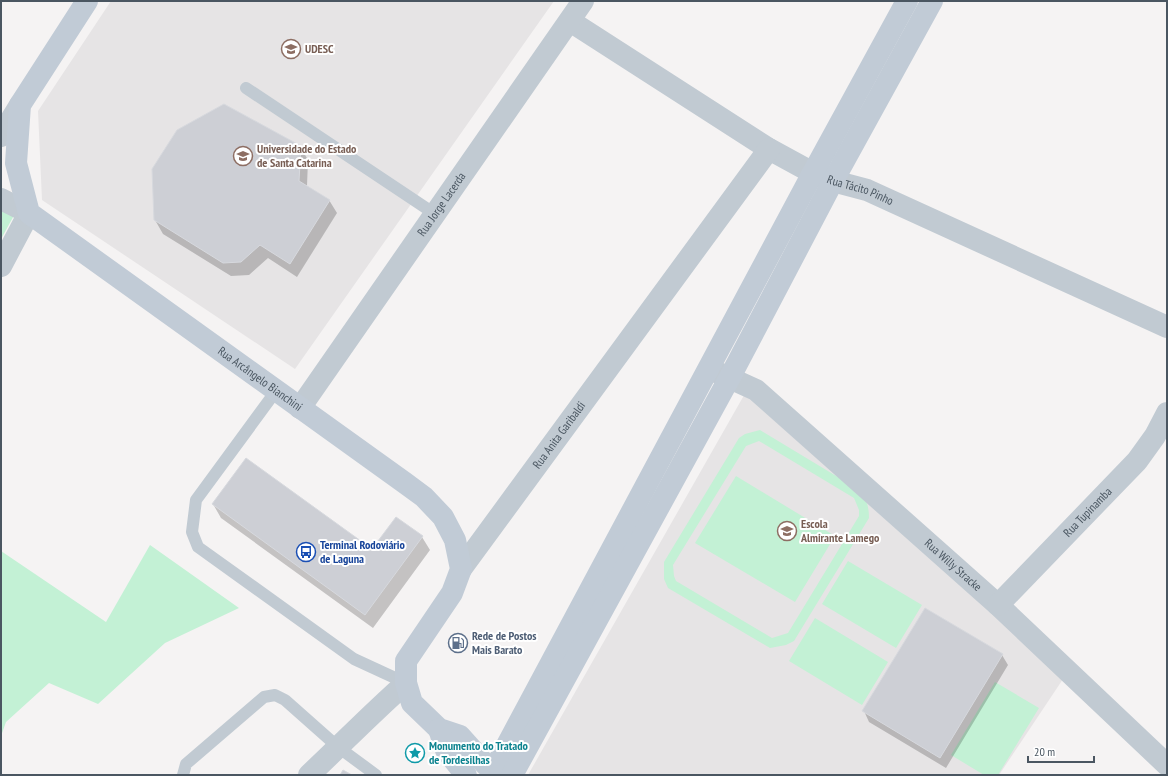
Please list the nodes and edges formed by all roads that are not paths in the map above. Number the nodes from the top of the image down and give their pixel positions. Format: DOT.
graph roads {
  1 [pos="87,1"];
  2 [pos="583,1"];
  3 [pos="907,1"];
  4 [pos="932,1"];
  5 [pos="570,21"];
  6 [pos="246,88"];
  7 [pos="20,105"];
  8 [pos="1,136"];
  9 [pos="769,149"];
  10 [pos="813,173"];
  11 [pos="833,181"];
  12 [pos="1,199"];
  13 [pos="29,213"];
  14 [pos="435,214"];
  15 [pos="1,266"];
  16 [pos="1167,327"];
  17 [pos="709,369"];
  18 [pos="730,377"];
  19 [pos="276,391"];
  20 [pos="300,408"];
  21 [pos="1167,413"];
  22 [pos="461,569"];
  23 [pos="998,605"];
  24 [pos="406,683"];
  25 [pos="440,729"];
  26 [pos="338,747"];
  27 [pos="1167,765"];
  28 [pos="496,771"];
  29 [pos="183,775"];
  30 [pos="309,775"];
  31 [pos="376,775"];
  32 [pos="466,775"];
  1 -- 7 [label="street"];
  2 -- 5 [label="street, Rua Jorge Lacerda"];
  3 -- 10 [label="street"];
  4 -- 11 [label="street"];
  5 -- 9 [label="street, Rua Tácito Pinho"];
  5 -- 14 [label="street, Rua Jorge Lacerda"];
  6 -- 14 [label="lane"];
  7 -- 8 [label="street"];
  7 -- 13 [label="street"];
  9 -- 10 [label="street, Rua Tácito Pinho"];
  9 -- 22 [label="street, Rua Anita Garibaldi"];
  10 -- 11 [label="street, Rua Tácito Pinho"];
  10 -- 17 [label="street"];
  11 -- 16 [label="street, Rua Tácito Pinho"];
  11 -- 18 [label="street"];
  12 -- 13 [label="street"];
  13 -- 15 [label="street"];
  13 -- 19 [label="street, Rua Arcângelo Bianchini"];
  14 -- 20 [label="street, Rua Jorge Lacerda"];
  17 -- 18 [label="street, Rua Willy Stracke"];
  17 -- 28 [label="street"];
  18 -- 23 [label="street, Rua Willy Stracke"];
  18 -- 28 [label="street"];
  19 -- 20 [label="street, Rua Arcângelo Bianchini"];
  19 -- 24 [label="lane"];
  20 -- 22 [label="street, Rua Arcângelo Bianchini"];
  21 -- 23 [label="street, Rua Tupinamba"];
  22 -- 24 [label="street, Rua Anita Garibaldi"];
  23 -- 27 [label="street, Rua Willy Stracke"];
  24 -- 25 [label="street, Rua Anita Garibaldi"];
  24 -- 26 [label="street"];
  25 -- 28 [label="street, Rua Anita Garibaldi"];
  25 -- 32 [label="street"];
  26 -- 29 [label="lane"];
  26 -- 30 [label="street"];
  26 -- 31 [label="lane"];
}
